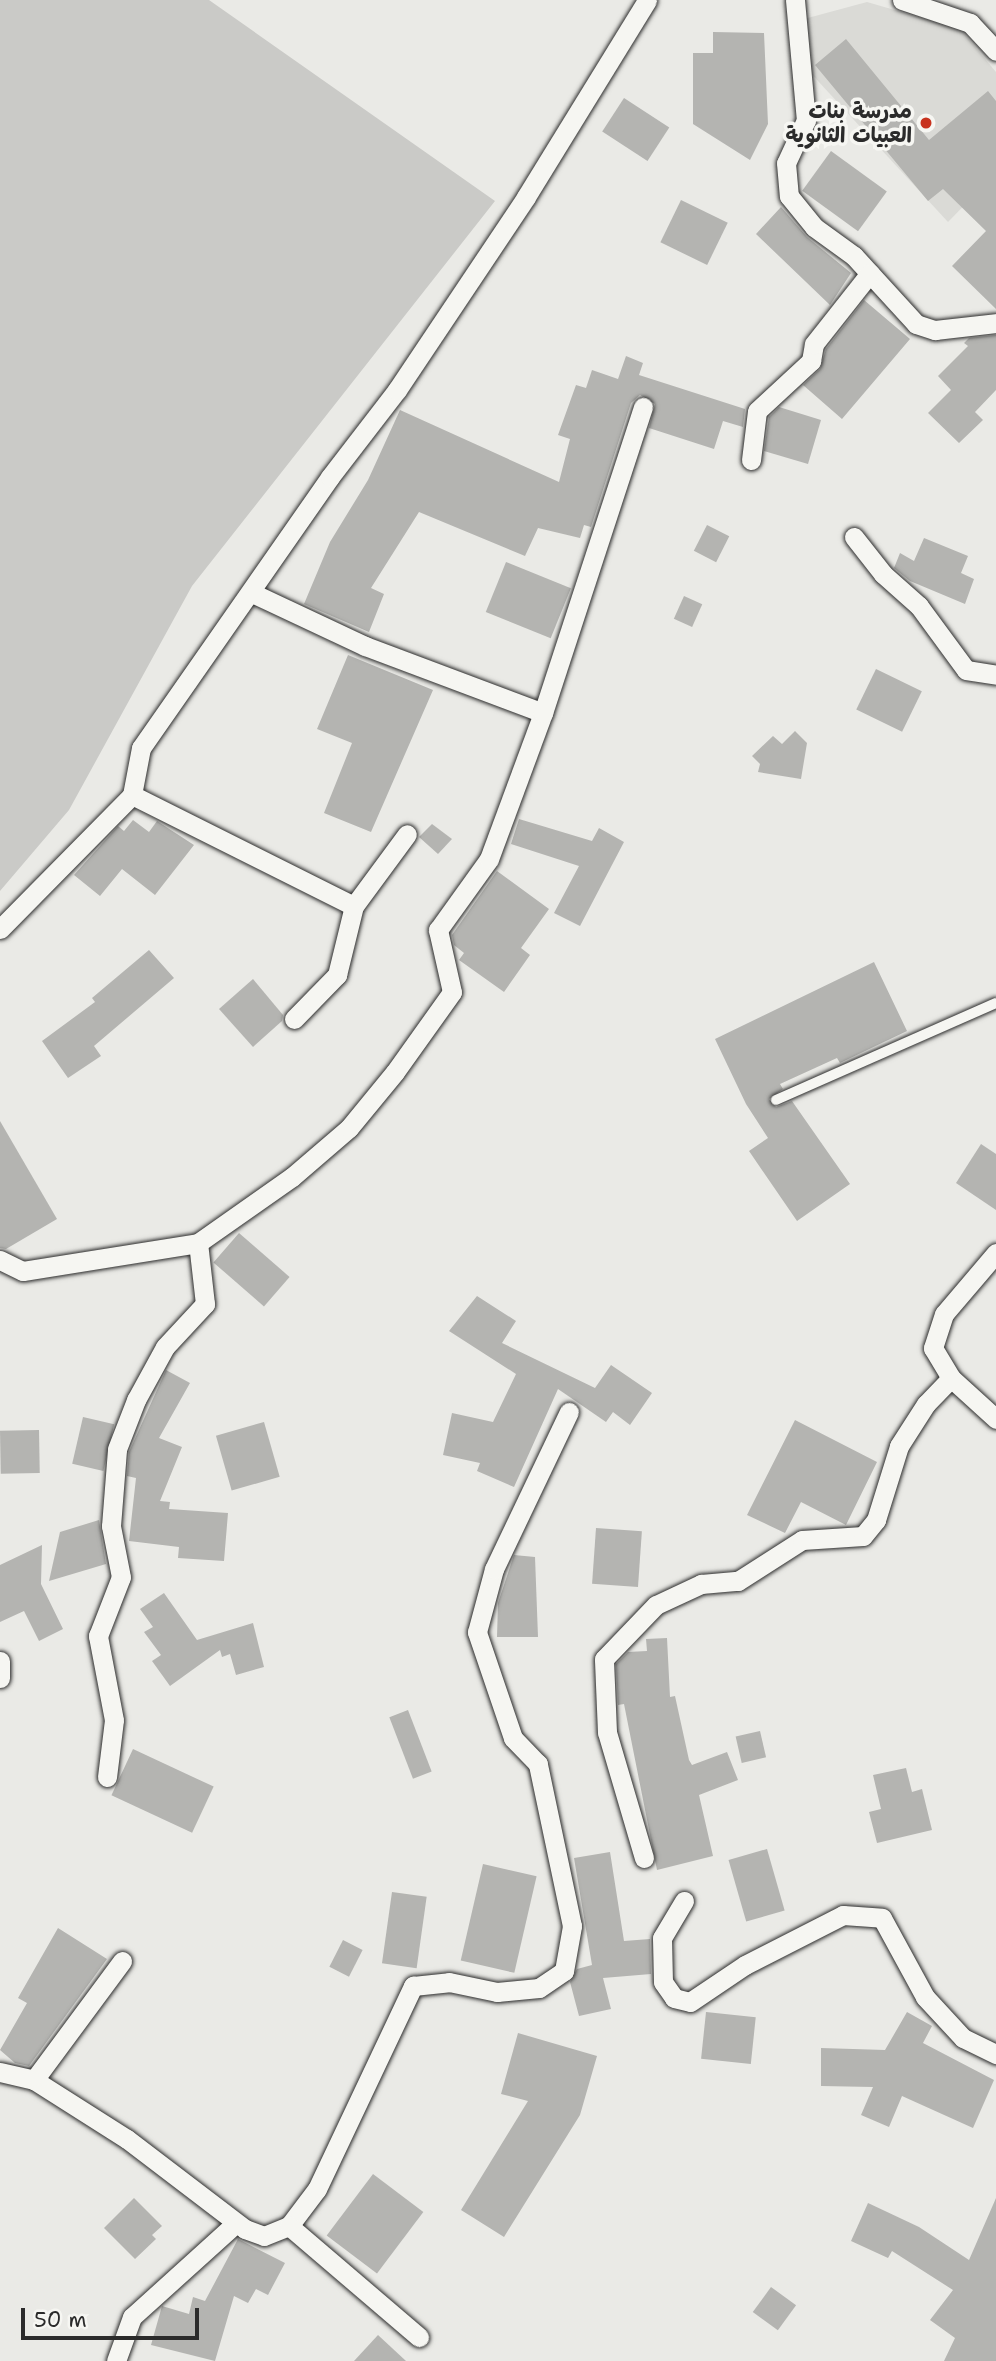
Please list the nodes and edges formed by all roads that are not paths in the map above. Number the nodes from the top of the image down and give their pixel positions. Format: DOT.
graph roads {
  1 [pos="647,0"];
  2 [pos="795,0"];
  3 [pos="902,0"];
  4 [pos="996,51"];
  5 [pos="870,273"];
  6 [pos="996,323"];
  7 [pos="643,407"];
  8 [pos="751,460"];
  9 [pos="854,537"];
  10 [pos="252,593"];
  11 [pos="996,675"];
  12 [pos="543,713"];
  13 [pos="132,794"];
  14 [pos="407,834"];
  15 [pos="354,906"];
  16 [pos="0,929"];
  17 [pos="996,1003"];
  18 [pos="294,1019"];
  19 [pos="776,1100"];
  20 [pos="198,1242"];
  21 [pos="996,1253"];
  22 [pos="0,1260"];
  23 [pos="951,1378"];
  24 [pos="569,1412"];
  25 [pos="996,1419"];
  26 [pos="0,1661"];
  27 [pos="0,1678"];
  28 [pos="107,1777"];
  29 [pos="643,1858"];
  30 [pos="684,1901"];
  31 [pos="122,1961"];
  32 [pos="996,2054"];
  33 [pos="0,2072"];
  34 [pos="34,2080"];
  35 [pos="236,2224"];
  36 [pos="289,2226"];
  37 [pos="419,2337"];
  38 [pos="116,2361"];
  1 -- 10 [label="street"];
  2 -- 5 [label="street"];
  3 -- 4 [label="street"];
  5 -- 6 [label="street"];
  5 -- 8 [label="street"];
  7 -- 12 [label="street"];
  9 -- 11 [label="street"];
  10 -- 12 [label="street"];
  10 -- 13 [label="street"];
  12 -- 20 [label="street"];
  13 -- 15 [label="street"];
  13 -- 16 [label="street"];
  14 -- 15 [label="street"];
  15 -- 18 [label="street"];
  17 -- 19 [label="lane"];
  20 -- 22 [label="street"];
  20 -- 28 [label="street"];
  21 -- 23 [label="street"];
  23 -- 25 [label="street"];
  23 -- 29 [label="street"];
  24 -- 36 [label="street"];
  26 -- 27 [label="street"];
  30 -- 32 [label="street"];
  31 -- 34 [label="street"];
  33 -- 34 [label="street"];
  34 -- 35 [label="street"];
  35 -- 36 [label="street"];
  35 -- 38 [label="street"];
  36 -- 37 [label="street"];
}
